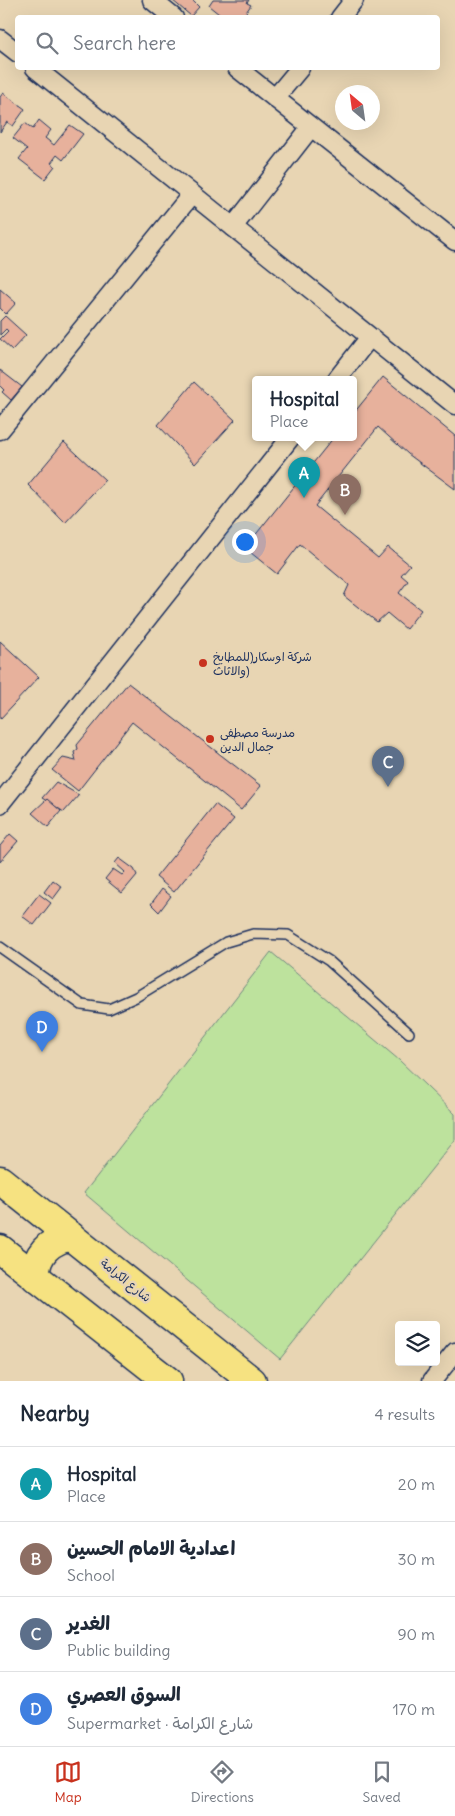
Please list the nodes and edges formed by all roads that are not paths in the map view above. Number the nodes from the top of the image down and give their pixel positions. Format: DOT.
graph roads {
  1 [pos="152,0"];
  2 [pos="354,0"];
  3 [pos="170,15"];
  4 [pos="342,15"];
  5 [pos="37,70"];
  6 [pos="240,70"];
  7 [pos="298,70"];
  8 [pos="275,98"];
  9 [pos="311,127"];
  10 [pos="192,194"];
  11 [pos="233,227"];
  12 [pos="455,241"];
  13 [pos="370,337"];
  14 [pos="339,376"];
  15 [pos="455,405"];
  16 [pos="0,430"];
  17 [pos="288,441"];
  18 [pos="0,804"];
  19 [pos="0,947"];
  20 [pos="409,1033"];
  21 [pos="0,1180"];
  22 [pos="71,1236"];
  23 [pos="0,1249"];
  24 [pos="36,1278"];
  25 [pos="455,1352"];
  26 [pos="168,1381"];
  27 [pos="252,1381"];
  28 [pos="432,1381"];
  1 -- 3 [label="street"];
  2 -- 4 [label="street"];
  5 -- 10 [label="street"];
  6 -- 8 [label="street"];
  7 -- 8 [label="street"];
  8 -- 9 [label="street"];
  9 -- 11 [label="street"];
  9 -- 12 [label="street"];
  10 -- 11 [label="street"];
  10 -- 16 [label="street"];
  11 -- 13 [label="street"];
  13 -- 14 [label="street"];
  13 -- 15 [label="street"];
  17 -- 18 [label="street"];
  19 -- 20 [label="lane"];
  21 -- 22 [label="main road, شارع الكرامة"];
  22 -- 24 [label="main road"];
  22 -- 27 [label="main road, شارع الكرامة"];
  23 -- 24 [label="main road"];
  24 -- 26 [label="main road"];
  25 -- 28 [label="street"];
}
